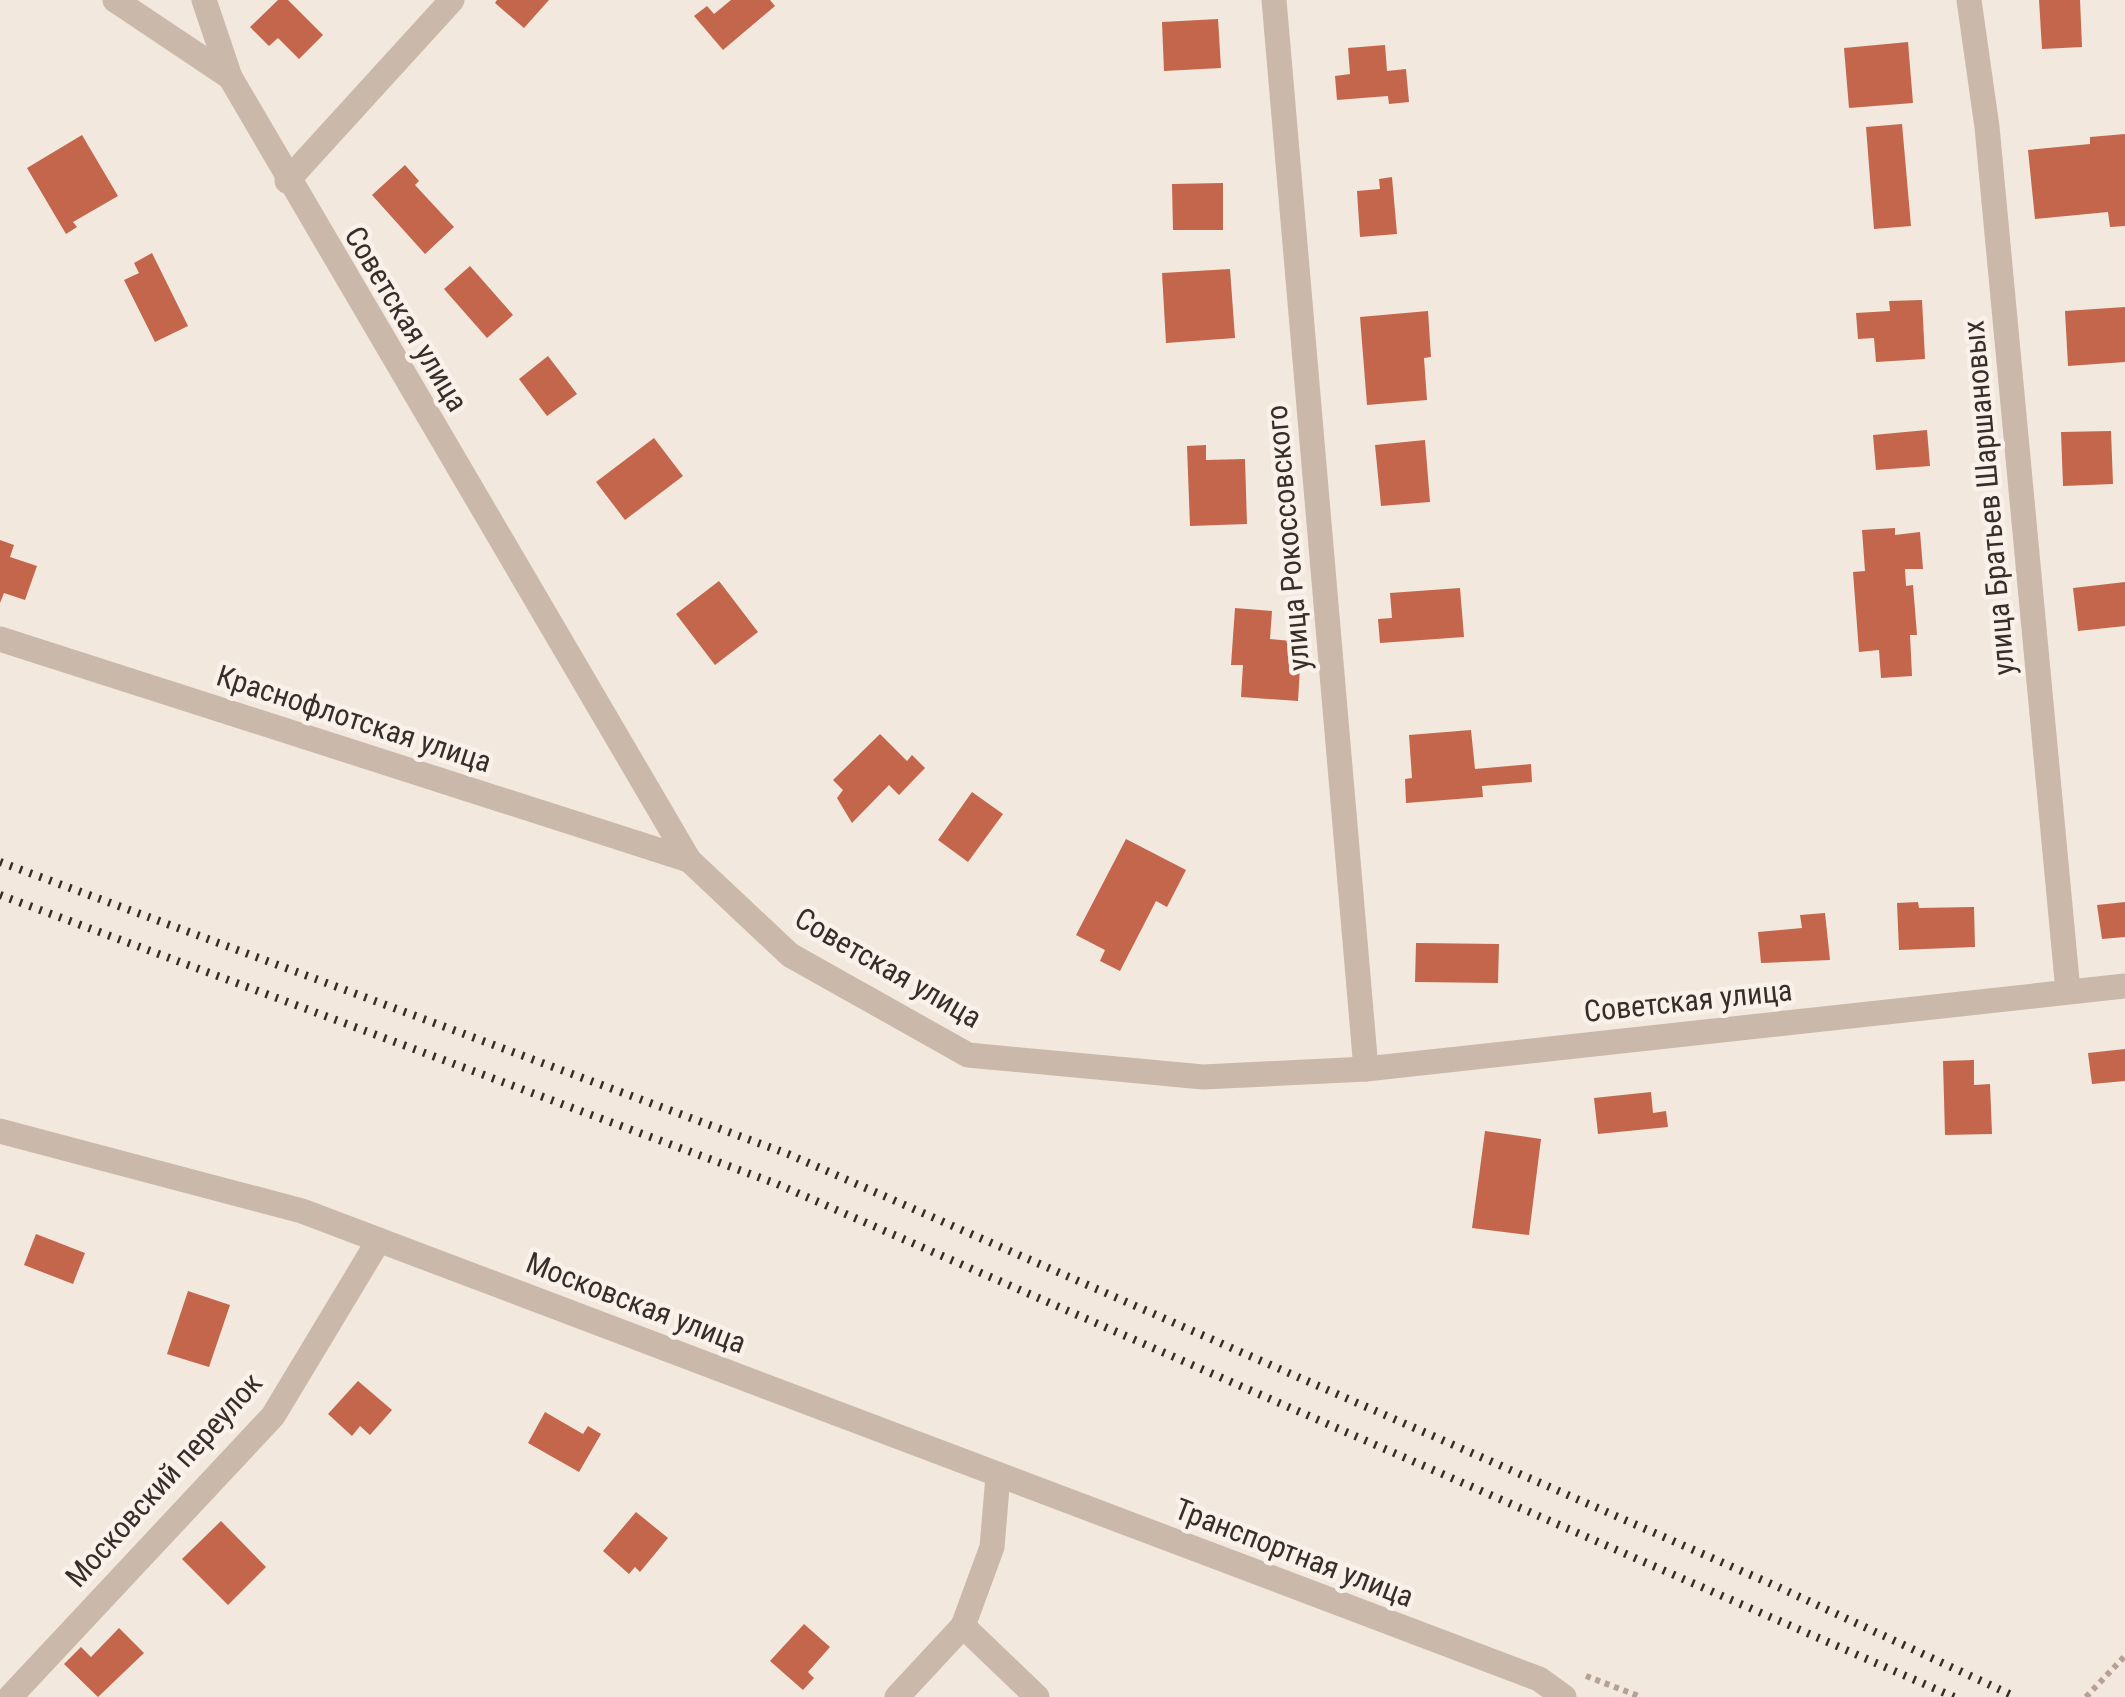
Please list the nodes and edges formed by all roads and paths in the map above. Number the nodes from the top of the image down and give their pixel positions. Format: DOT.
graph roads {
  1 [pos="115,0"];
  2 [pos="204,0"];
  3 [pos="452,0"];
  4 [pos="1274,0"];
  5 [pos="1969,0"];
  6 [pos="230,77"];
  7 [pos="287,180"];
  8 [pos="0,639"];
  9 [pos="689,860"];
  10 [pos="2125,986"];
  11 [pos="2068,991"];
  12 [pos="1366,1070"];
  13 [pos="0,1131"];
  14 [pos="379,1240"];
  15 [pos="998,1476"];
  16 [pos="964,1626"];
  17 [pos="2125,1656"];
  18 [pos="10,1697"];
  19 [pos="897,1697"];
  20 [pos="1037,1697"];
  21 [pos="1564,1697"];
  22 [pos="2086,1697"];
  1 -- 6 [label="street, Советская улица"];
  2 -- 6 [label="street"];
  3 -- 7 [label="street"];
  4 -- 12 [label="street, улица Рокоссовского"];
  5 -- 11 [label="street, улица Братьев Шаршановых"];
  6 -- 7 [label="street, Советская улица"];
  7 -- 9 [label="street, Советская улица"];
  8 -- 9 [label="street, Краснофлотская улица"];
  9 -- 12 [label="street, Советская улица"];
  10 -- 11 [label="street, Советская улица"];
  11 -- 12 [label="street, Советская улица"];
  13 -- 14 [label="street, Московская улица"];
  14 -- 15 [label="street, Московская улица"];
  14 -- 18 [label="street, Московский переулок"];
  15 -- 16 [label="street"];
  15 -- 21 [label="street, Транспортная улица"];
  16 -- 19 [label="street"];
  16 -- 20 [label="street"];
  17 -- 22 [label="path"];
}
